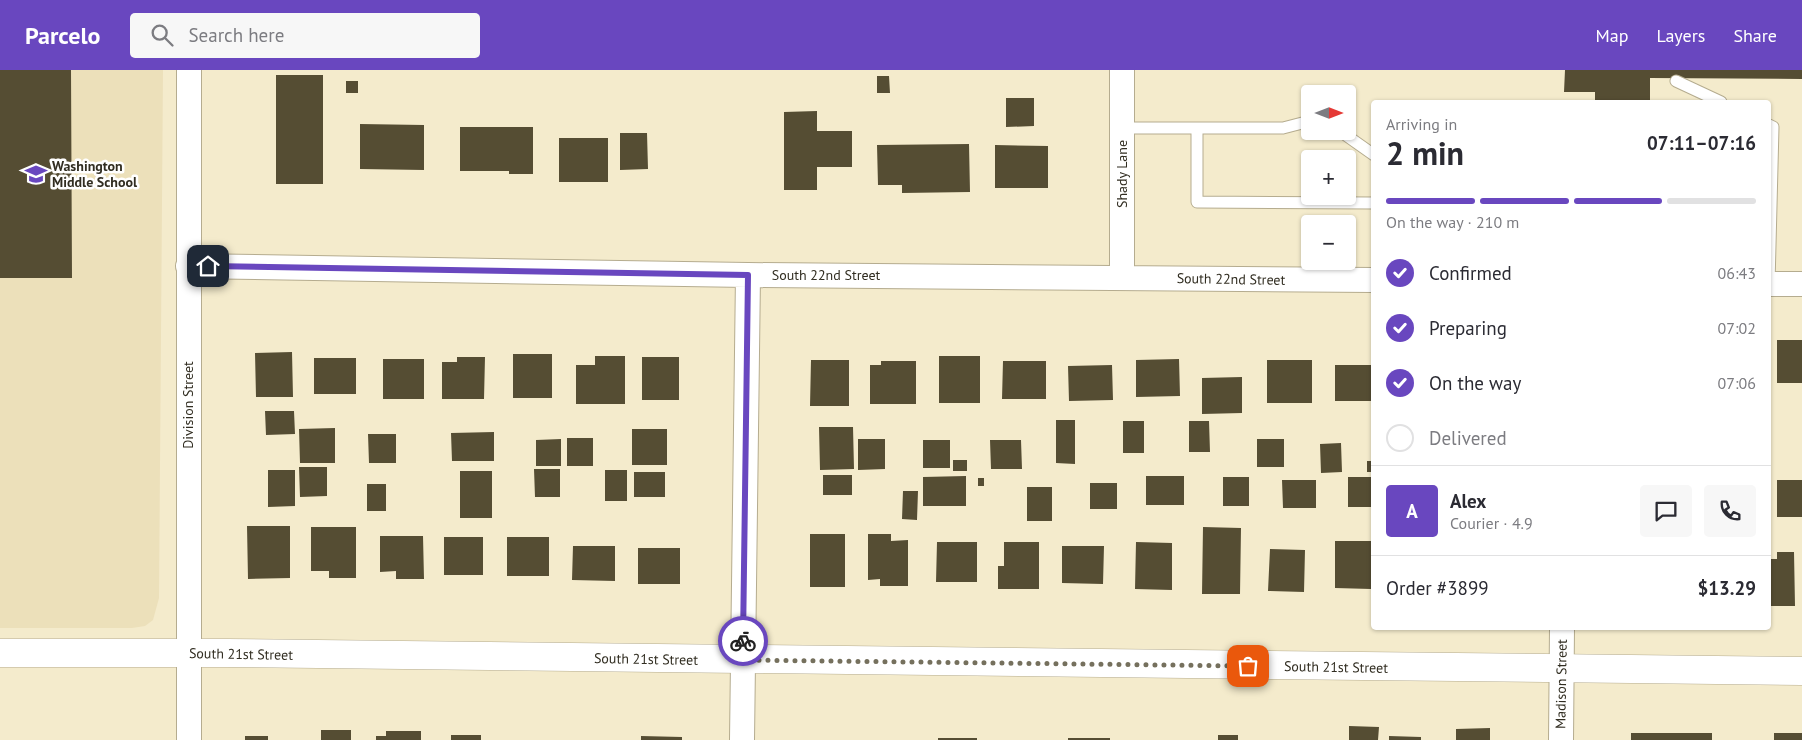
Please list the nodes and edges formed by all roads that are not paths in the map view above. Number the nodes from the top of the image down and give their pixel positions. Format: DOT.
graph roads {
  1 [pos="189,70"];
  2 [pos="1122,70"];
  3 [pos="1676,81"];
  4 [pos="1717,100"];
  5 [pos="1301,123"];
  6 [pos="1771,126"];
  7 [pos="1122,128"];
  8 [pos="1197,128"];
  9 [pos="1353,140"];
  10 [pos="1371,153"];
  11 [pos="1371,203"];
  12 [pos="1771,206"];
  13 [pos="188,266"];
  14 [pos="748,275"];
  15 [pos="1122,278"];
  16 [pos="1371,280"];
  17 [pos="1771,284"];
  18 [pos="1802,284"];
  19 [pos="1562,630"];
  20 [pos="0,653"];
  21 [pos="190,653"];
  22 [pos="742,660"];
  23 [pos="1562,669"];
  24 [pos="1802,671"];
  25 [pos="189,740"];
  26 [pos="742,740"];
  27 [pos="1561,740"];
  1 -- 13 [label="street, Division Street"];
  2 -- 7 [label="street, Shady Lane"];
  3 -- 4 [label="lane"];
  5 -- 8 [label="lane"];
  6 -- 12 [label="lane"];
  7 -- 8 [label="lane"];
  7 -- 15 [label="street, Shady Lane"];
  8 -- 11 [label="lane"];
  9 -- 10 [label="lane"];
  13 -- 14 [label="street, South 22nd Street"];
  13 -- 21 [label="street, Division Street"];
  14 -- 15 [label="street, South 22nd Street"];
  14 -- 22 [label="street"];
  15 -- 16 [label="street, South 22nd Street"];
  17 -- 18 [label="street"];
  19 -- 23 [label="street, Madison Street"];
  20 -- 21 [label="street, South 21st Street"];
  21 -- 22 [label="street, South 21st Street"];
  21 -- 25 [label="street, Division Street"];
  22 -- 23 [label="street, South 21st Street"];
  22 -- 26 [label="street"];
  23 -- 24 [label="street, South 21st Street"];
  23 -- 27 [label="street, Madison Street"];
}
